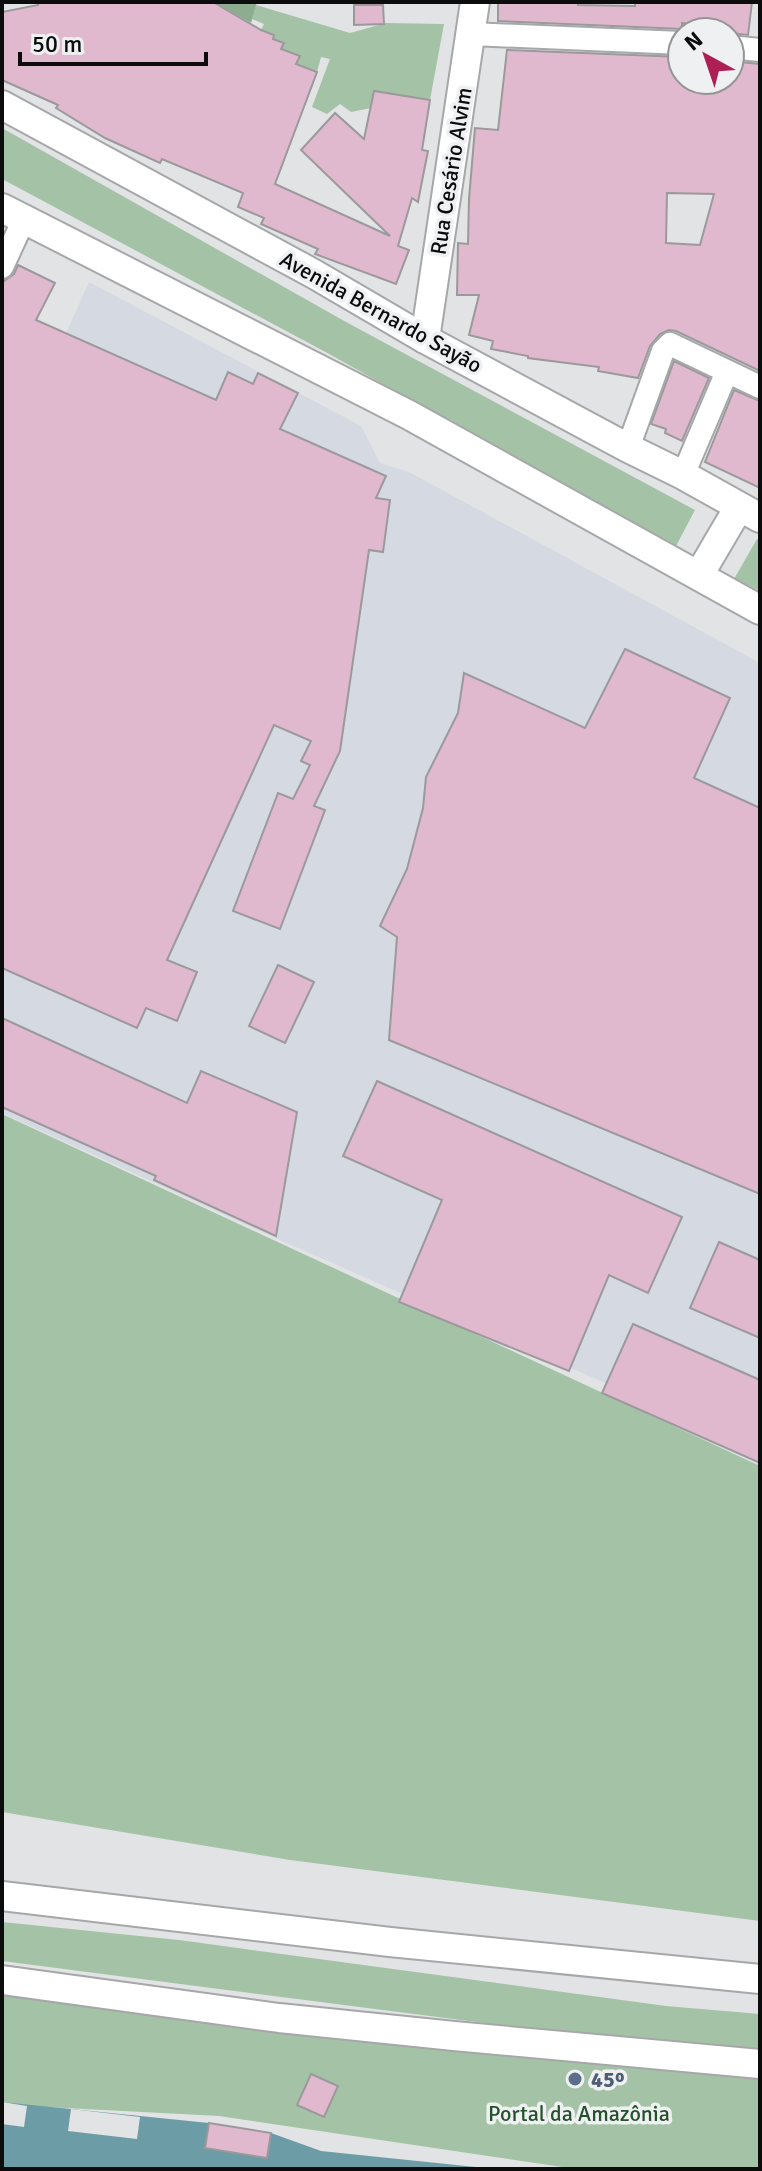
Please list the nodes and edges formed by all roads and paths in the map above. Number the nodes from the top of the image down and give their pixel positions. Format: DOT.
graph roads {
  1 [pos="475,2"];
  2 [pos="471,34"];
  3 [pos="666,42"];
  4 [pos="2,105"];
  5 [pos="13,213"];
  6 [pos="2,267"];
  7 [pos="425,339"];
  8 [pos="723,381"];
  9 [pos="760,387"];
  10 [pos="628,448"];
  11 [pos="683,475"];
  12 [pos="750,512"];
  13 [pos="699,575"];
  14 [pos="760,610"];
  15 [pos="2,1896"];
  16 [pos="760,1979"];
  17 [pos="2,1980"];
  18 [pos="760,2064"];
  1 -- 2 [label="street, Rua Cesário Alvim"];
  2 -- 3 [label="street"];
  2 -- 7 [label="street, Rua Cesário Alvim"];
  4 -- 7 [label="street, Avenida Bernardo Sayão"];
  5 -- 6 [label="street"];
  5 -- 13 [label="street"];
  7 -- 10 [label="street, Avenida Bernardo Sayão"];
  8 -- 11 [label="street"];
  9 -- 10 [label="street"];
  10 -- 11 [label="street, Avenida Bernardo Sayão"];
  11 -- 12 [label="street, Avenida Bernardo Sayão"];
  12 -- 13 [label="street"];
  13 -- 14 [label="street"];
  15 -- 16 [label="street"];
  17 -- 18 [label="street"];
}
